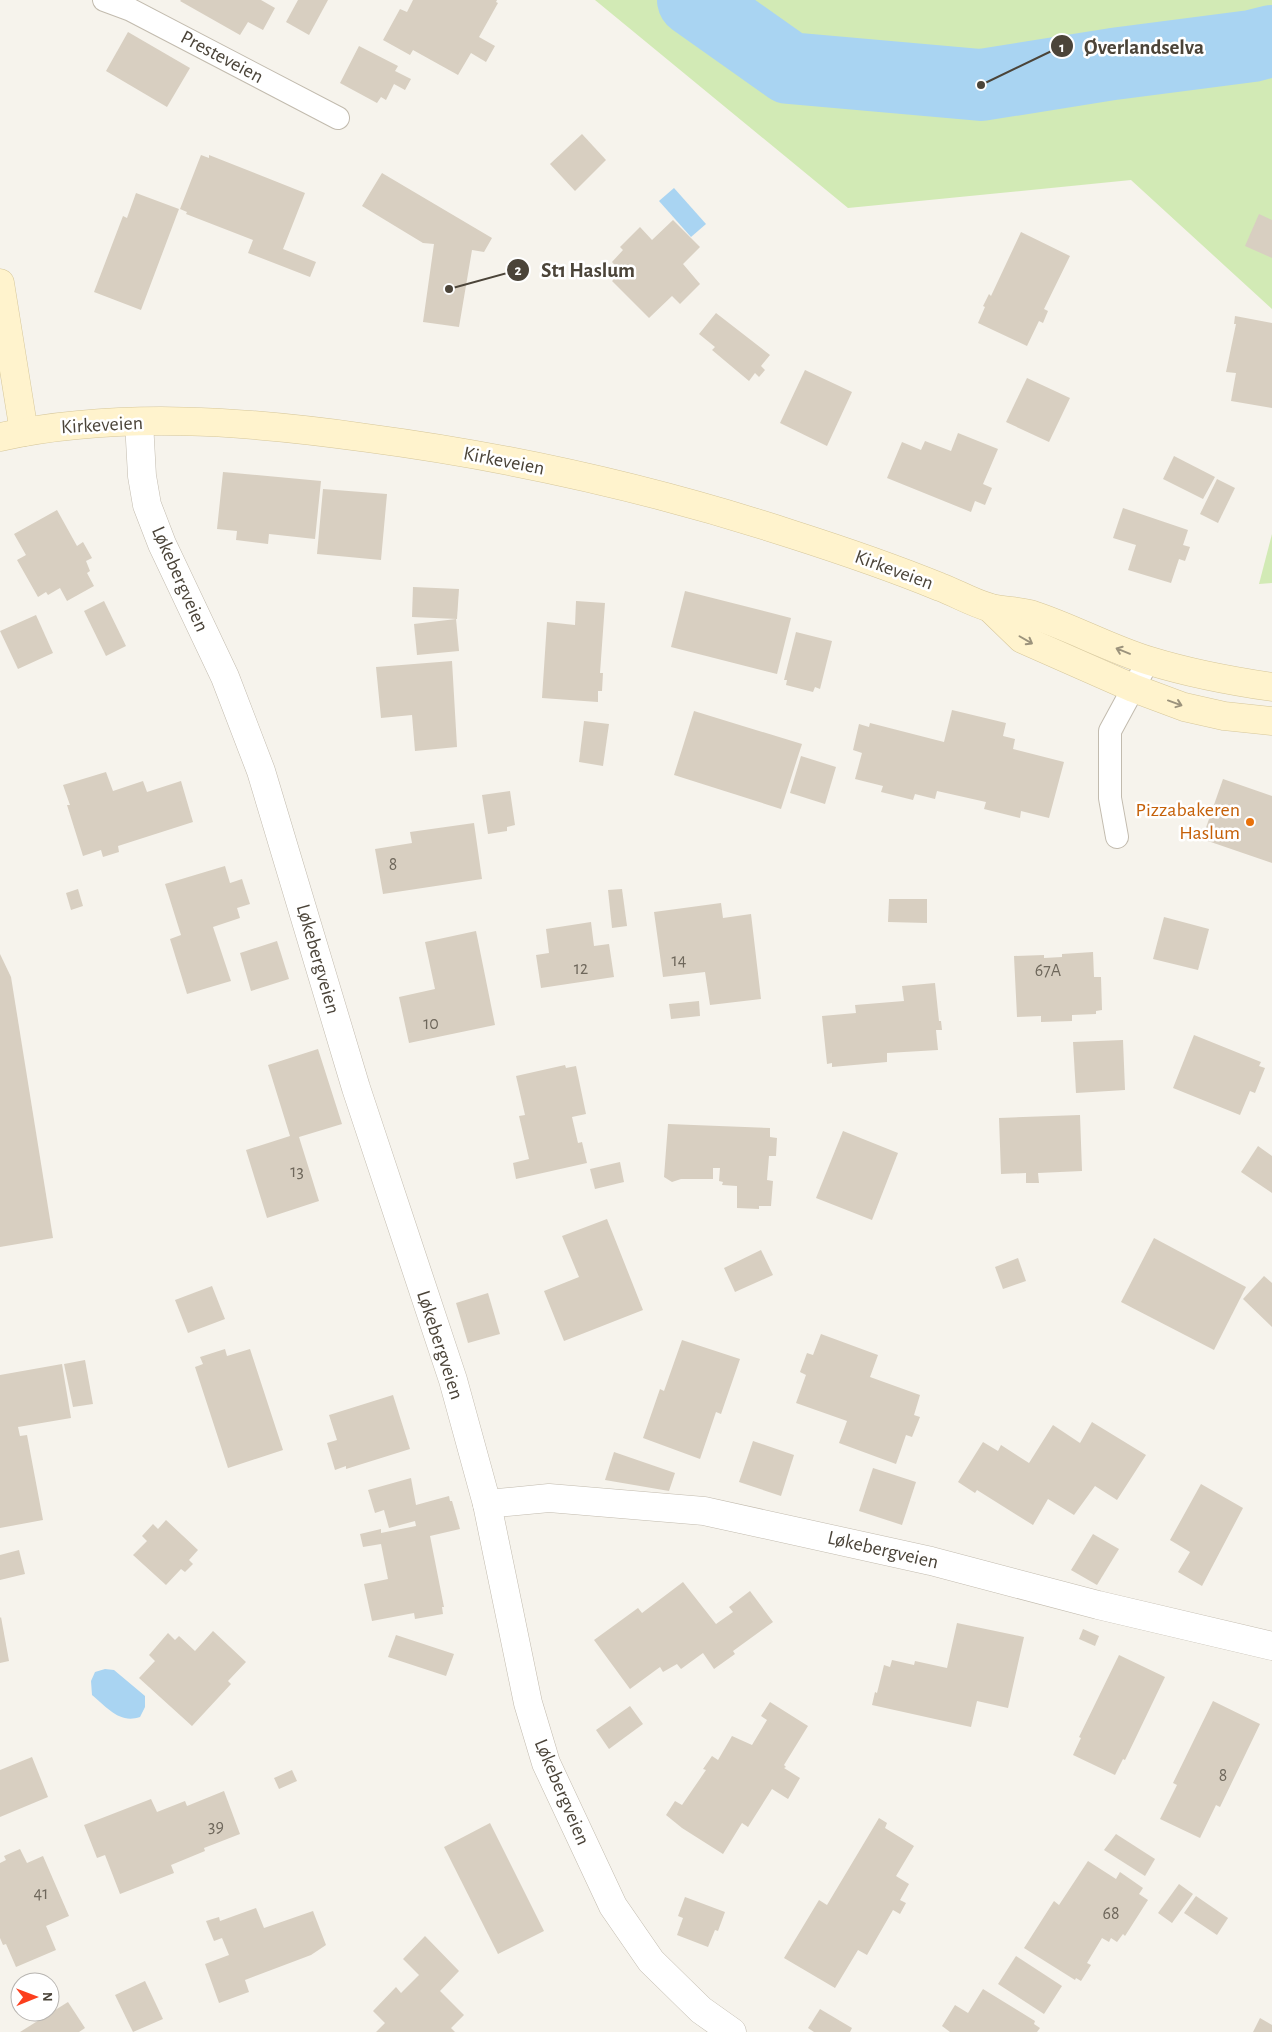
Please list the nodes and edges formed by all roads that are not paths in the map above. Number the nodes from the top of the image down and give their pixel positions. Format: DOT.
graph roads {
  1 [pos="104,0"];
  2 [pos="338,118"];
  3 [pos="0,283"];
  4 [pos="139,422"];
  5 [pos="12,435"];
  6 [pos="990,608"];
  7 [pos="1148,661"];
  8 [pos="1272,686"];
  9 [pos="1133,688"];
  10 [pos="1272,721"];
  11 [pos="1117,837"];
  12 [pos="487,1504"];
  13 [pos="1272,1646"];
  14 [pos="732,2032"];
  1 -- 2 [label="lane, Presteveien"];
  3 -- 5 [label="main road"];
  4 -- 5 [label="main road, Kirkeveien"];
  4 -- 6 [label="main road, Kirkeveien"];
  4 -- 12 [label="street, Løkebergveien"];
  7 -- 6 [label="main road, Kirkeveien, one-way"];
  6 -- 9 [label="main road, Kirkeveien, one-way"];
  7 -- 8 [label="main road, Kirkeveien"];
  7 -- 9 [label="lane"];
  9 -- 10 [label="main road, Kirkeveien, one-way"];
  9 -- 11 [label="lane"];
  12 -- 13 [label="street, Løkebergveien"];
  12 -- 14 [label="street, Løkebergveien"];
}
